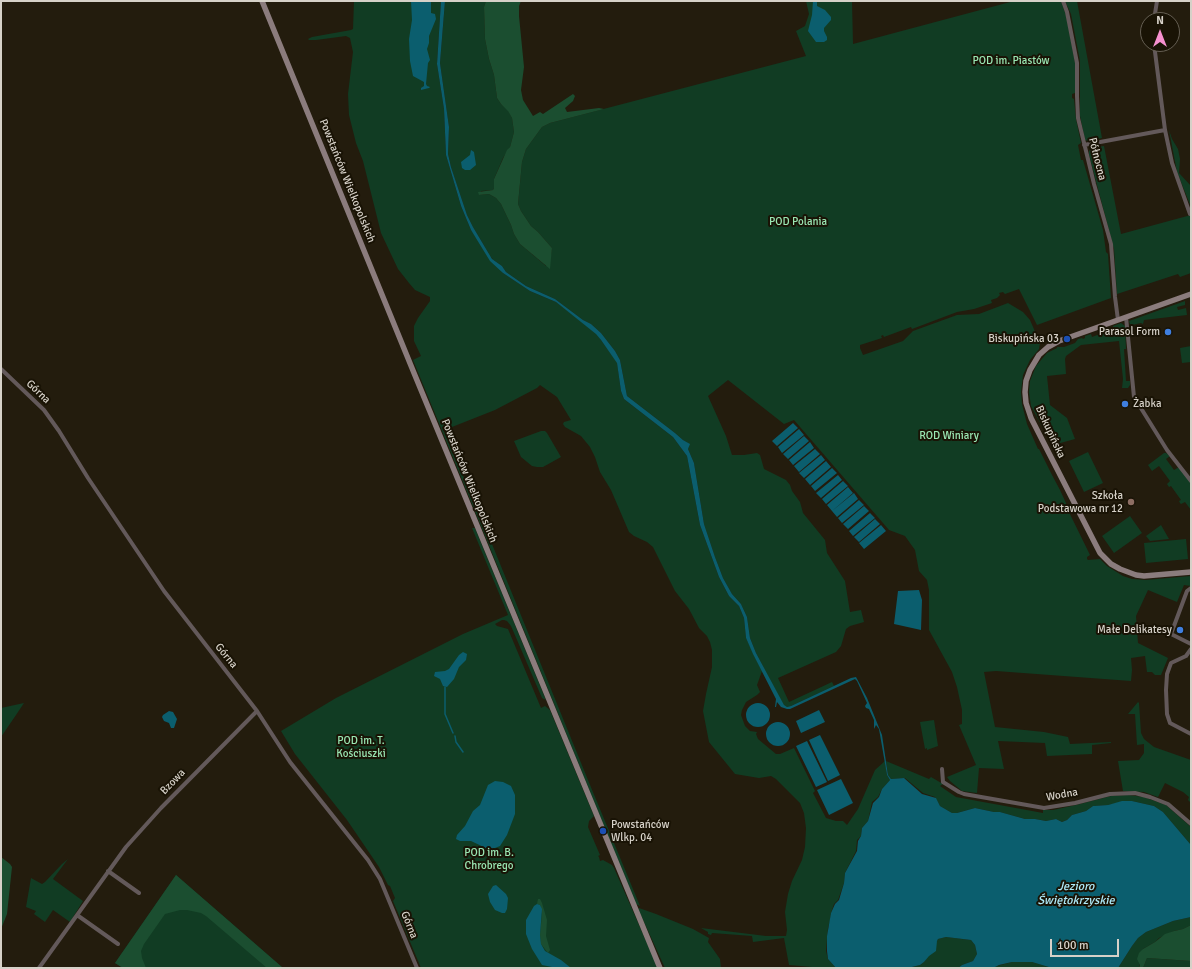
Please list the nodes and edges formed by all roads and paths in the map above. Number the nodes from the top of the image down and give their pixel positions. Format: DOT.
graph roads {
  1 [pos="262,1"];
  2 [pos="1063,1"];
  3 [pos="1157,1"];
  4 [pos="1155,12"];
  5 [pos="1155,52"];
  6 [pos="1166,130"];
  7 [pos="1084,145"];
  8 [pos="1190,214"];
  9 [pos="1191,294"];
  10 [pos="1126,317"];
  11 [pos="1118,320"];
  12 [pos="1,369"];
  13 [pos="1191,481"];
  14 [pos="1191,572"];
  15 [pos="1191,588"];
  16 [pos="1191,644"];
  17 [pos="1191,649"];
  18 [pos="257,711"];
  19 [pos="1191,734"];
  20 [pos="942,770"];
  21 [pos="1191,824"];
  22 [pos="108,871"];
  23 [pos="139,893"];
  24 [pos="77,915"];
  25 [pos="118,944"];
  26 [pos="38,968"];
  27 [pos="417,968"];
  28 [pos="660,968"];
  1 -- 28 [label="street, Powstańców Wielkopolskich"];
  2 -- 7 [label="street, Północna"];
  3 -- 4 [label="street"];
  5 -- 6 [label="street"];
  6 -- 7 [label="street"];
  6 -- 8 [label="street"];
  7 -- 11 [label="street, Północna"];
  9 -- 10 [label="street, Biskupińska"];
  10 -- 11 [label="street, Biskupińska"];
  10 -- 13 [label="street"];
  11 -- 14 [label="street, Biskupińska"];
  12 -- 18 [label="street, Górna"];
  15 -- 16 [label="street"];
  17 -- 19 [label="street"];
  18 -- 22 [label="street, Bzowa"];
  18 -- 27 [label="street, Górna"];
  20 -- 21 [label="street, Wodna"];
  22 -- 23 [label="street"];
  22 -- 24 [label="street, Bzowa"];
  24 -- 25 [label="street"];
  24 -- 26 [label="street, Bzowa"];
}
